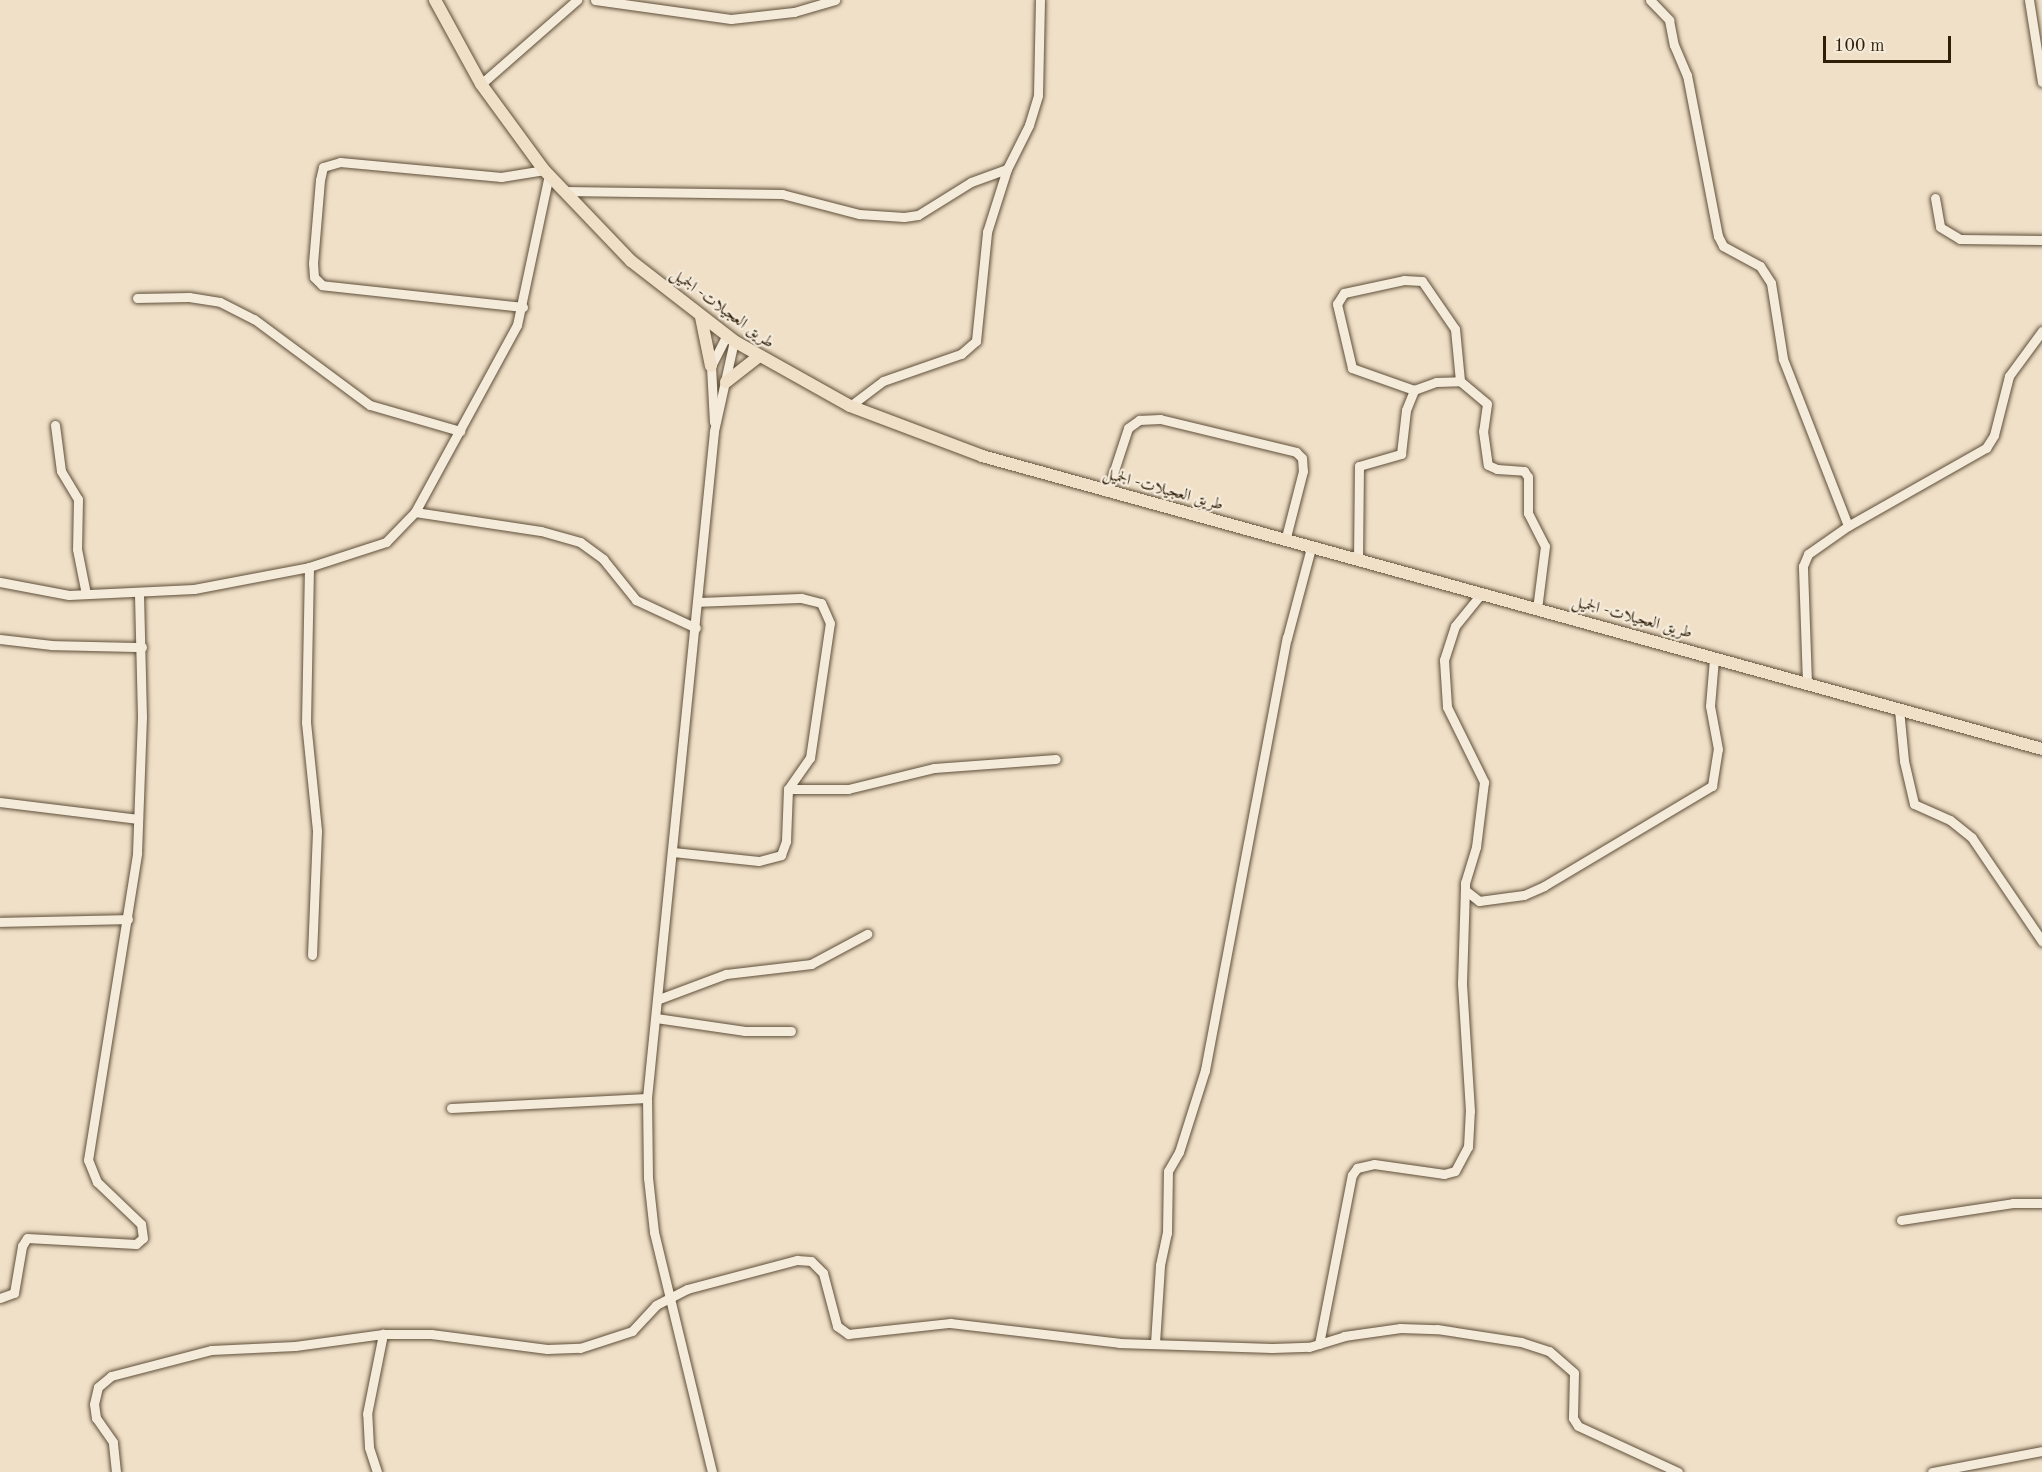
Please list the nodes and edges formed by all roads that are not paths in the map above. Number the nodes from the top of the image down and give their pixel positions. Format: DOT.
graph roads {
  1 [pos="435,0"];
  2 [pos="577,0"];
  3 [pos="595,0"];
  4 [pos="835,0"];
  5 [pos="1040,0"];
  6 [pos="1650,0"];
  7 [pos="2029,0"];
  8 [pos="2042,82"];
  9 [pos="481,84"];
  10 [pos="1006,169"];
  11 [pos="546,173"];
  12 [pos="564,191"];
  13 [pos="1935,198"];
  14 [pos="2042,240"];
  15 [pos="137,298"];
  16 [pos="523,308"];
  17 [pos="701,318"];
  18 [pos="2042,332"];
  19 [pos="730,339"];
  20 [pos="758,357"];
  21 [pos="711,366"];
  22 [pos="1460,381"];
  23 [pos="726,382"];
  24 [pos="1414,390"];
  25 [pos="850,406"];
  26 [pos="55,424"];
  27 [pos="460,431"];
  28 [pos="714,431"];
  29 [pos="1107,492"];
  30 [pos="416,512"];
  31 [pos="1848,526"];
  32 [pos="1285,541"];
  33 [pos="1311,548"];
  34 [pos="1358,560"];
  35 [pos="309,567"];
  36 [pos="0,582"];
  37 [pos="139,593"];
  38 [pos="86,594"];
  39 [pos="1481,594"];
  40 [pos="698,602"];
  41 [pos="1537,609"];
  42 [pos="696,628"];
  43 [pos="0,639"];
  44 [pos="142,647"];
  45 [pos="1714,658"];
  46 [pos="1807,683"];
  47 [pos="1899,709"];
  48 [pos="2042,749"];
  49 [pos="1056,759"];
  50 [pos="788,789"];
  51 [pos="0,802"];
  52 [pos="138,819"];
  53 [pos="673,852"];
  54 [pos="1465,890"];
  55 [pos="128,919"];
  56 [pos="0,922"];
  57 [pos="867,934"];
  58 [pos="2042,941"];
  59 [pos="312,955"];
  60 [pos="659,999"];
  61 [pos="656,1018"];
  62 [pos="791,1031"];
  63 [pos="647,1098"];
  64 [pos="451,1108"];
  65 [pos="2042,1203"];
  66 [pos="1901,1220"];
  67 [pos="0,1298"];
  68 [pos="668,1299"];
  69 [pos="383,1335"];
  70 [pos="1155,1342"];
  71 [pos="1319,1344"];
  72 [pos="2042,1451"];
  73 [pos="116,1472"];
  74 [pos="377,1472"];
  75 [pos="712,1472"];
  76 [pos="1678,1472"];
  77 [pos="1932,1472"];
  1 -- 9 [label="main road, طريق العجيلات- الجميل"];
  2 -- 9 [label="street"];
  3 -- 4 [label="street"];
  5 -- 10 [label="street"];
  6 -- 31 [label="street"];
  7 -- 8 [label="street"];
  9 -- 11 [label="main road, طريق العجيلات- الجميل"];
  10 -- 12 [label="street"];
  10 -- 25 [label="street"];
  11 -- 12 [label="main road, طريق العجيلات- الجميل"];
  11 -- 16 [label="street"];
  11 -- 16 [label="street"];
  12 -- 17 [label="main road, طريق العجيلات- الجميل"];
  13 -- 14 [label="street"];
  15 -- 27 [label="street"];
  16 -- 27 [label="street"];
  17 -- 19 [label="main road, طريق العجيلات- الجميل"];
  17 -- 21 [label="main road"];
  18 -- 31 [label="street"];
  19 -- 20 [label="main road, طريق العجيلات- الجميل"];
  19 -- 21 [label="street"];
  19 -- 23 [label="street"];
  20 -- 23 [label="main road"];
  20 -- 25 [label="main road, طريق العجيلات- الجميل"];
  21 -- 28 [label="street"];
  22 -- 24 [label="street"];
  22 -- 24 [label="street"];
  22 -- 41 [label="street"];
  23 -- 28 [label="street"];
  24 -- 34 [label="street"];
  25 -- 29 [label="main road, طريق العجيلات- الجميل"];
  26 -- 38 [label="street"];
  27 -- 30 [label="street"];
  28 -- 40 [label="street"];
  29 -- 32 [label="main road, طريق العجيلات- الجميل"];
  29 -- 32 [label="street"];
  30 -- 35 [label="street"];
  30 -- 42 [label="street"];
  31 -- 46 [label="street"];
  32 -- 33 [label="main road, طريق العجيلات- الجميل"];
  33 -- 34 [label="main road, طريق العجيلات- الجميل"];
  33 -- 70 [label="street"];
  34 -- 39 [label="main road, طريق العجيلات- الجميل"];
  35 -- 37 [label="street"];
  35 -- 59 [label="street"];
  36 -- 38 [label="street"];
  37 -- 38 [label="street"];
  37 -- 44 [label="street"];
  39 -- 41 [label="main road, طريق العجيلات- الجميل"];
  39 -- 54 [label="street"];
  40 -- 42 [label="street"];
  40 -- 50 [label="street"];
  41 -- 45 [label="main road, طريق العجيلات- الجميل"];
  42 -- 53 [label="street"];
  43 -- 44 [label="street"];
  44 -- 52 [label="street"];
  45 -- 46 [label="main road, طريق العجيلات- الجميل"];
  45 -- 54 [label="street"];
  46 -- 47 [label="main road, طريق العجيلات- الجميل"];
  47 -- 48 [label="main road, طريق العجيلات- الجميل"];
  47 -- 58 [label="street"];
  49 -- 50 [label="street"];
  50 -- 53 [label="street"];
  51 -- 52 [label="street"];
  52 -- 55 [label="street"];
  53 -- 60 [label="street"];
  54 -- 71 [label="street"];
  55 -- 56 [label="street"];
  55 -- 67 [label="street"];
  57 -- 60 [label="street"];
  60 -- 61 [label="street"];
  61 -- 62 [label="street"];
  61 -- 63 [label="street"];
  63 -- 64 [label="street"];
  63 -- 68 [label="street"];
  65 -- 66 [label="street"];
  68 -- 69 [label="street"];
  68 -- 70 [label="street"];
  68 -- 75 [label="street"];
  69 -- 73 [label="street"];
  69 -- 74 [label="street"];
  70 -- 71 [label="street"];
  71 -- 76 [label="street"];
  72 -- 77 [label="street"];
}
